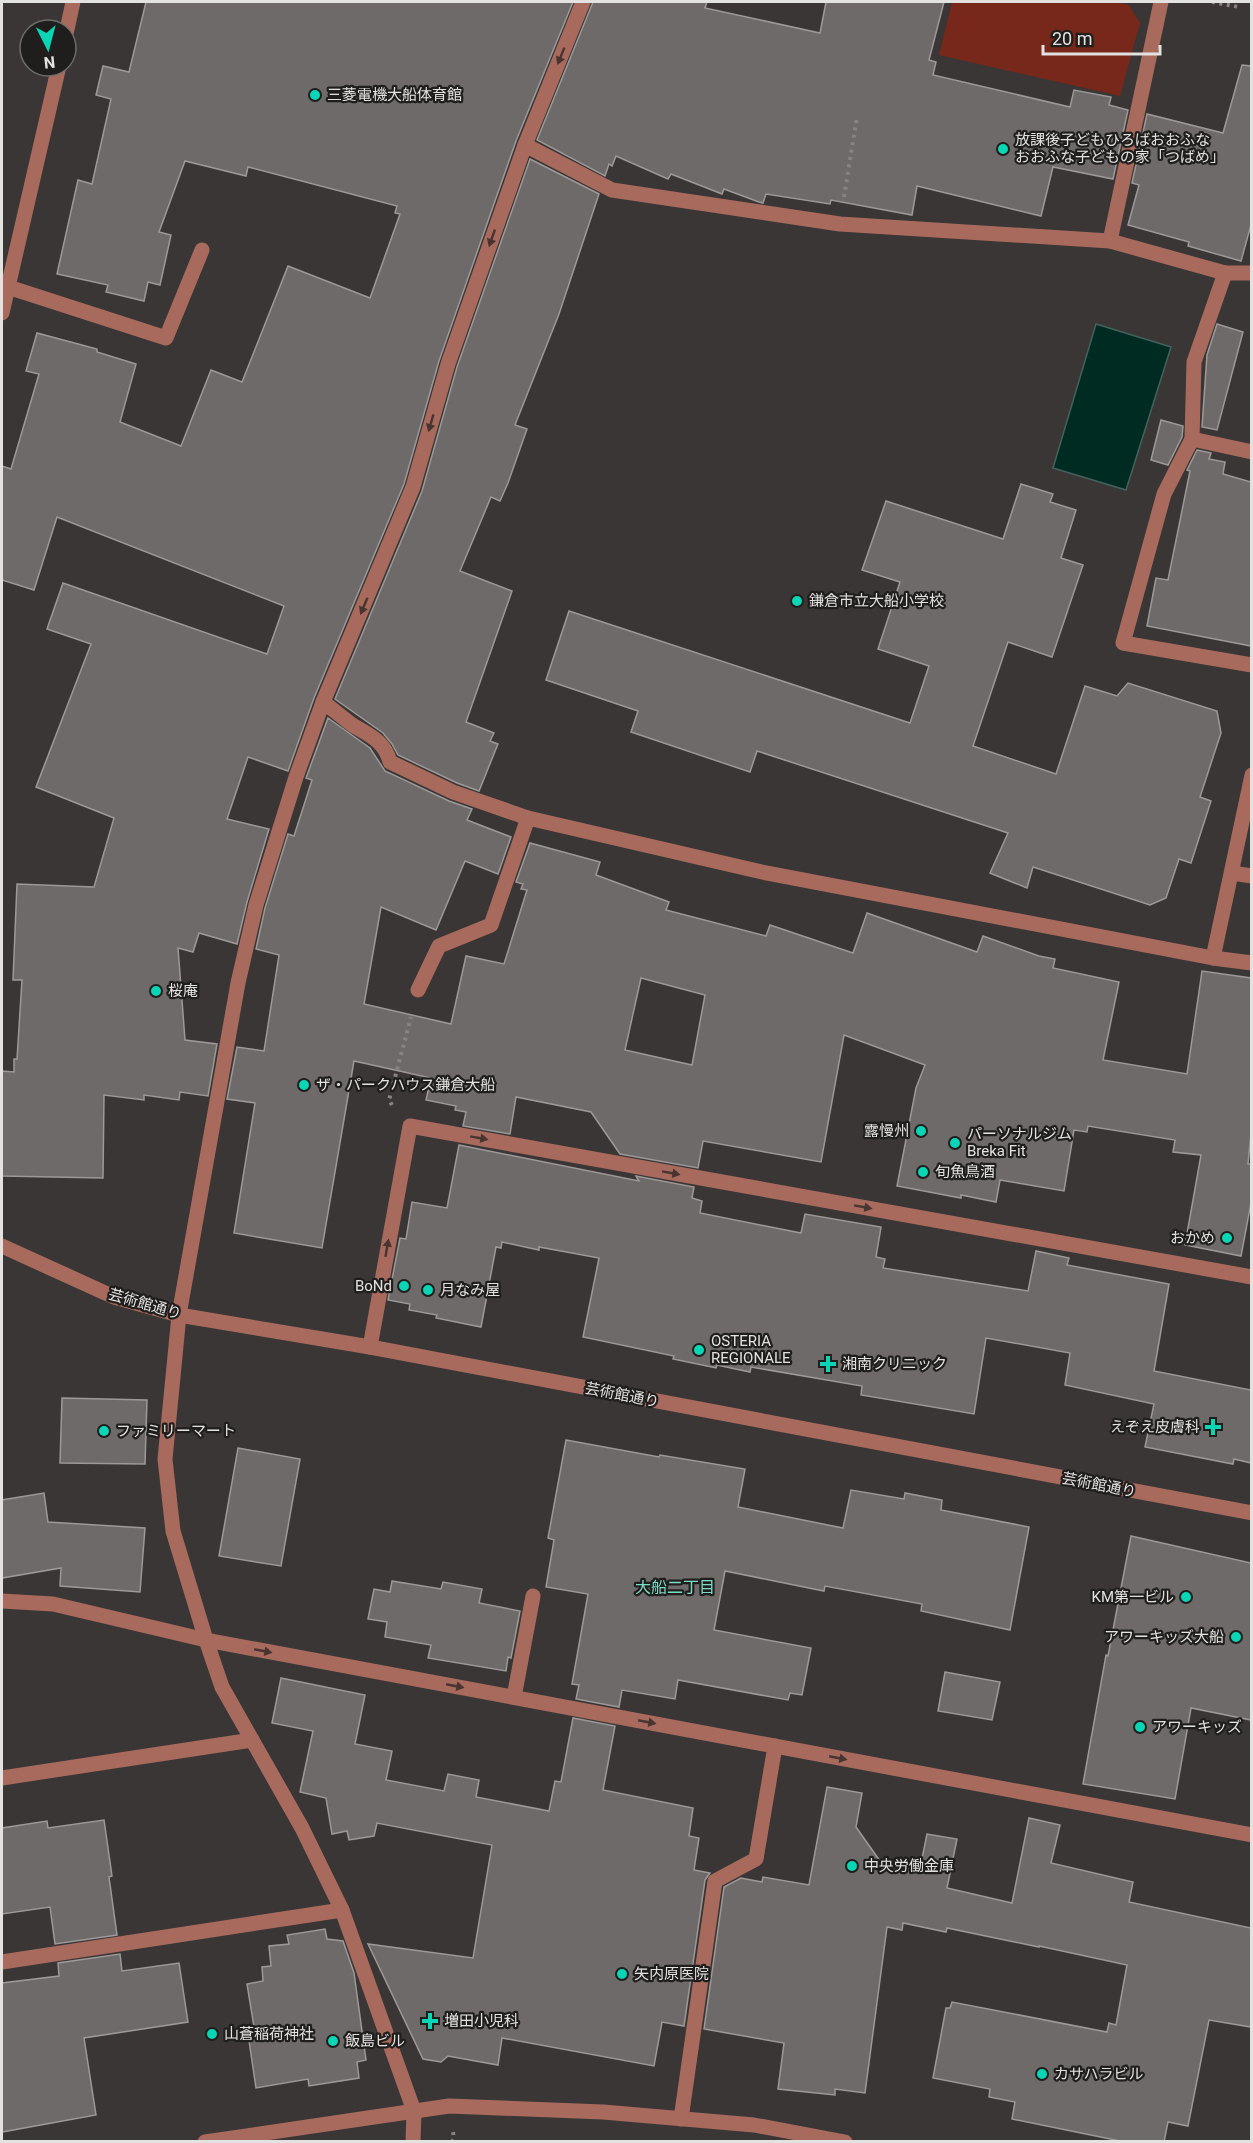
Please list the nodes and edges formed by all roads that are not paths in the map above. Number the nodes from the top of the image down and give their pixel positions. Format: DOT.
graph roads {
  1 [pos="73,2"];
  2 [pos="583,2"];
  3 [pos="1161,2"];
  4 [pos="70,18"];
  5 [pos="56,78"];
  6 [pos="525,145"];
  7 [pos="1110,241"];
  8 [pos="202,250"];
  9 [pos="1225,273"];
  10 [pos="1251,273"];
  11 [pos="8,287"];
  12 [pos="2,313"];
  13 [pos="1192,440"];
  14 [pos="1251,452"];
  15 [pos="1251,665"];
  16 [pos="324,702"];
  17 [pos="1251,775"];
  18 [pos="528,819"];
  19 [pos="1232,873"];
  20 [pos="1251,876"];
  21 [pos="1214,958"];
  22 [pos="1251,963"];
  23 [pos="418,990"];
  24 [pos="2,1245"];
  25 [pos="1251,1277"];
  26 [pos="179,1315"];
  27 [pos="370,1347"];
  28 [pos="1251,1513"];
  29 [pos="533,1596"];
  30 [pos="2,1600"];
  31 [pos="206,1640"];
  32 [pos="514,1697"];
  33 [pos="252,1740"];
  34 [pos="775,1746"];
  35 [pos="2,1778"];
  36 [pos="1251,1835"];
  37 [pos="342,1910"];
  38 [pos="2,1962"];
  39 [pos="414,2111"];
  40 [pos="681,2119"];
  41 [pos="205,2142"];
  42 [pos="414,2142"];
  43 [pos="845,2142"];
  1 -- 4 [label="street"];
  2 -- 6 [label="street, one-way"];
  3 -- 7 [label="street"];
  5 -- 11 [label="street"];
  6 -- 7 [label="street"];
  6 -- 16 [label="street, one-way"];
  7 -- 9 [label="street"];
  8 -- 11 [label="street"];
  9 -- 10 [label="street"];
  9 -- 13 [label="street"];
  11 -- 12 [label="street"];
  13 -- 14 [label="street"];
  13 -- 15 [label="street"];
  16 -- 18 [label="street"];
  16 -- 26 [label="street"];
  17 -- 19 [label="street"];
  18 -- 21 [label="street"];
  18 -- 23 [label="street"];
  19 -- 20 [label="street"];
  19 -- 21 [label="street"];
  21 -- 22 [label="street"];
  24 -- 26 [label="street, 芸術館通り"];
  27 -- 25 [label="street, one-way"];
  26 -- 27 [label="street, 芸術館通り"];
  26 -- 31 [label="street"];
  27 -- 28 [label="street, 芸術館通り"];
  29 -- 32 [label="street"];
  30 -- 31 [label="street"];
  31 -- 32 [label="street, one-way"];
  31 -- 33 [label="street"];
  32 -- 34 [label="street, one-way"];
  33 -- 35 [label="street"];
  33 -- 37 [label="street"];
  34 -- 36 [label="street, one-way"];
  34 -- 40 [label="street"];
  37 -- 38 [label="street"];
  37 -- 39 [label="street"];
  39 -- 40 [label="street"];
  39 -- 41 [label="street"];
  39 -- 42 [label="street"];
  40 -- 43 [label="street"];
}
